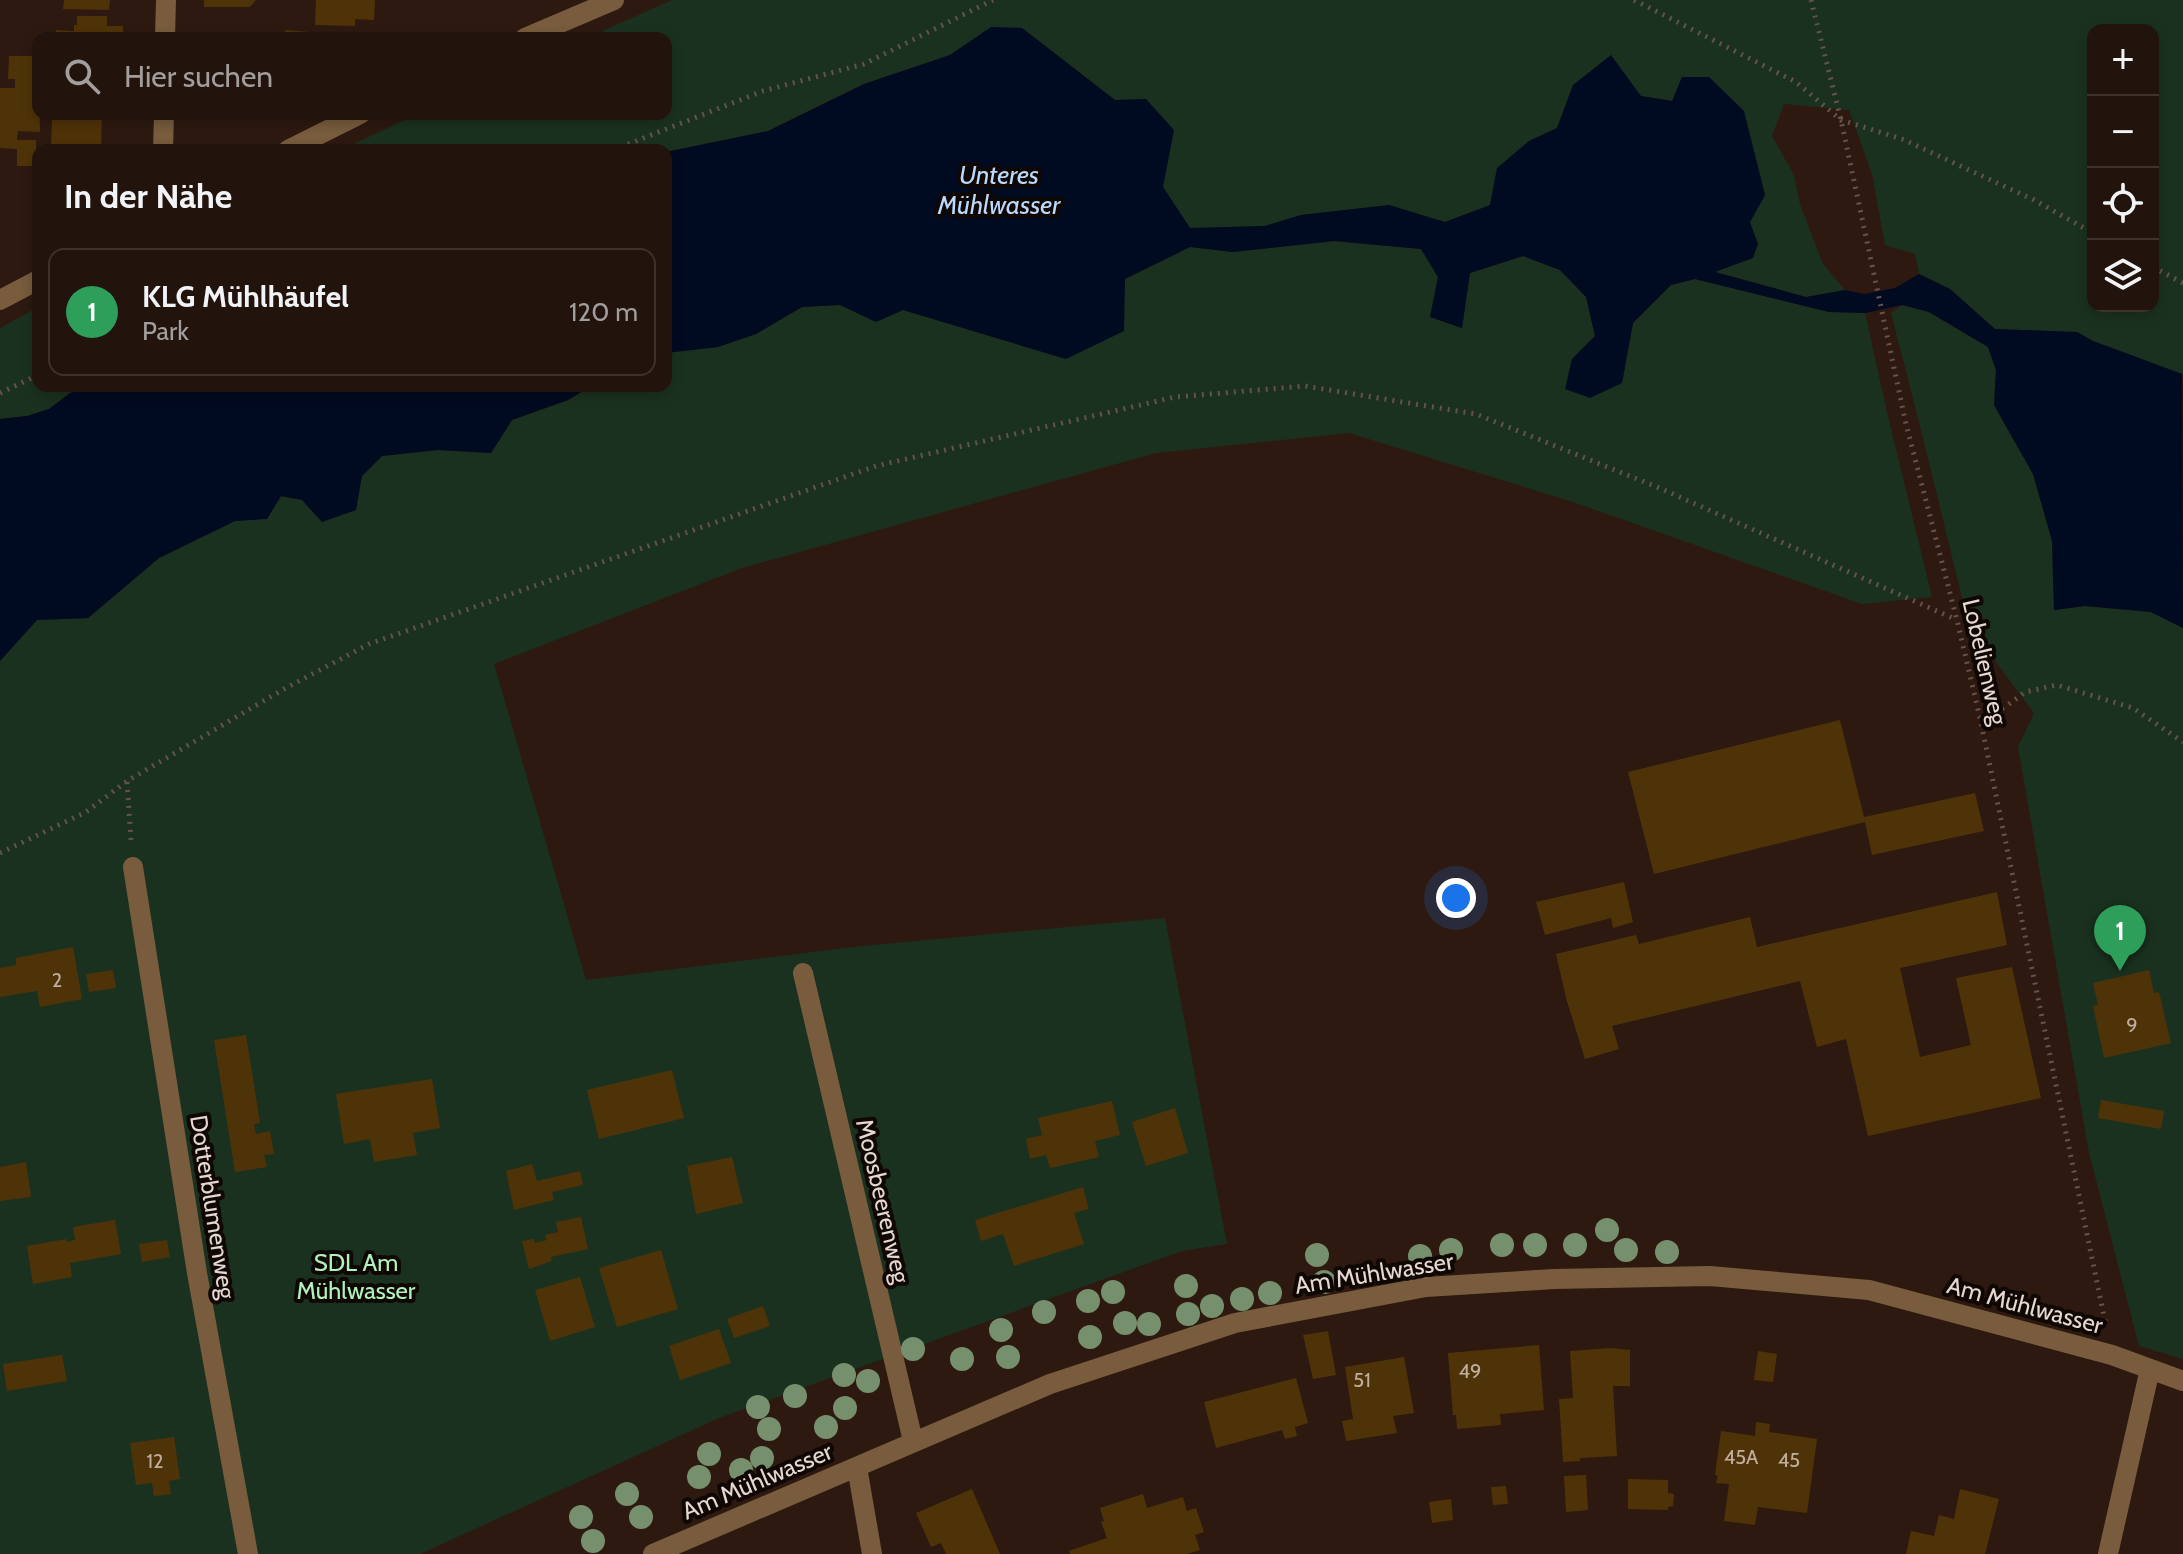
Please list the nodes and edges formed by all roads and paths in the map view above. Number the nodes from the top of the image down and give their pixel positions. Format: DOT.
graph roads {
  1 [pos="166,0"];
  2 [pos="614,0"];
  3 [pos="993,0"];
  4 [pos="1634,0"];
  5 [pos="1811,0"];
  6 [pos="165,32"];
  7 [pos="539,32"];
  8 [pos="164,120"];
  9 [pos="348,120"];
  10 [pos="1841,120"];
  11 [pos="163,144"];
  12 [pos="300,144"];
  13 [pos="628,144"];
  14 [pos="2087,230"];
  15 [pos="2159,270"];
  16 [pos="32,283"];
  17 [pos="2183,283"];
  18 [pos="0,300"];
  19 [pos="32,378"];
  20 [pos="0,393"];
  21 [pos="1957,620"];
  22 [pos="1980,718"];
  23 [pos="2183,742"];
  24 [pos="127,781"];
  25 [pos="0,853"];
  26 [pos="133,867"];
  27 [pos="803,973"];
  28 [pos="2108,1335"];
  29 [pos="2150,1369"];
  30 [pos="2183,1381"];
  31 [pos="913,1441"];
  32 [pos="857,1467"];
  33 [pos="248,1554"];
  34 [pos="653,1554"];
  35 [pos="872,1554"];
  36 [pos="2108,1554"];
  1 -- 6 [label="street"];
  2 -- 7 [label="street"];
  3 -- 13 [label="path"];
  4 -- 10 [label="path"];
  5 -- 10 [label="path, Lobelienweg"];
  8 -- 11 [label="street"];
  9 -- 12 [label="street"];
  10 -- 14 [label="path"];
  10 -- 21 [label="path, Lobelienweg"];
  15 -- 17 [label="path"];
  16 -- 18 [label="street"];
  19 -- 20 [label="path"];
  21 -- 22 [label="path, Lobelienweg"];
  21 -- 24 [label="path"];
  22 -- 23 [label="path"];
  22 -- 28 [label="path, Lobelienweg"];
  24 -- 25 [label="path"];
  24 -- 26 [label="path"];
  26 -- 33 [label="street, Dotterblumenweg"];
  27 -- 31 [label="street, Moosbeerenweg"];
  29 -- 30 [label="street, Am Mühlwasser"];
  29 -- 31 [label="street, Am Mühlwasser"];
  29 -- 36 [label="street"];
  31 -- 32 [label="street, Am Mühlwasser"];
  32 -- 34 [label="street, Am Mühlwasser"];
  32 -- 35 [label="street"];
}
